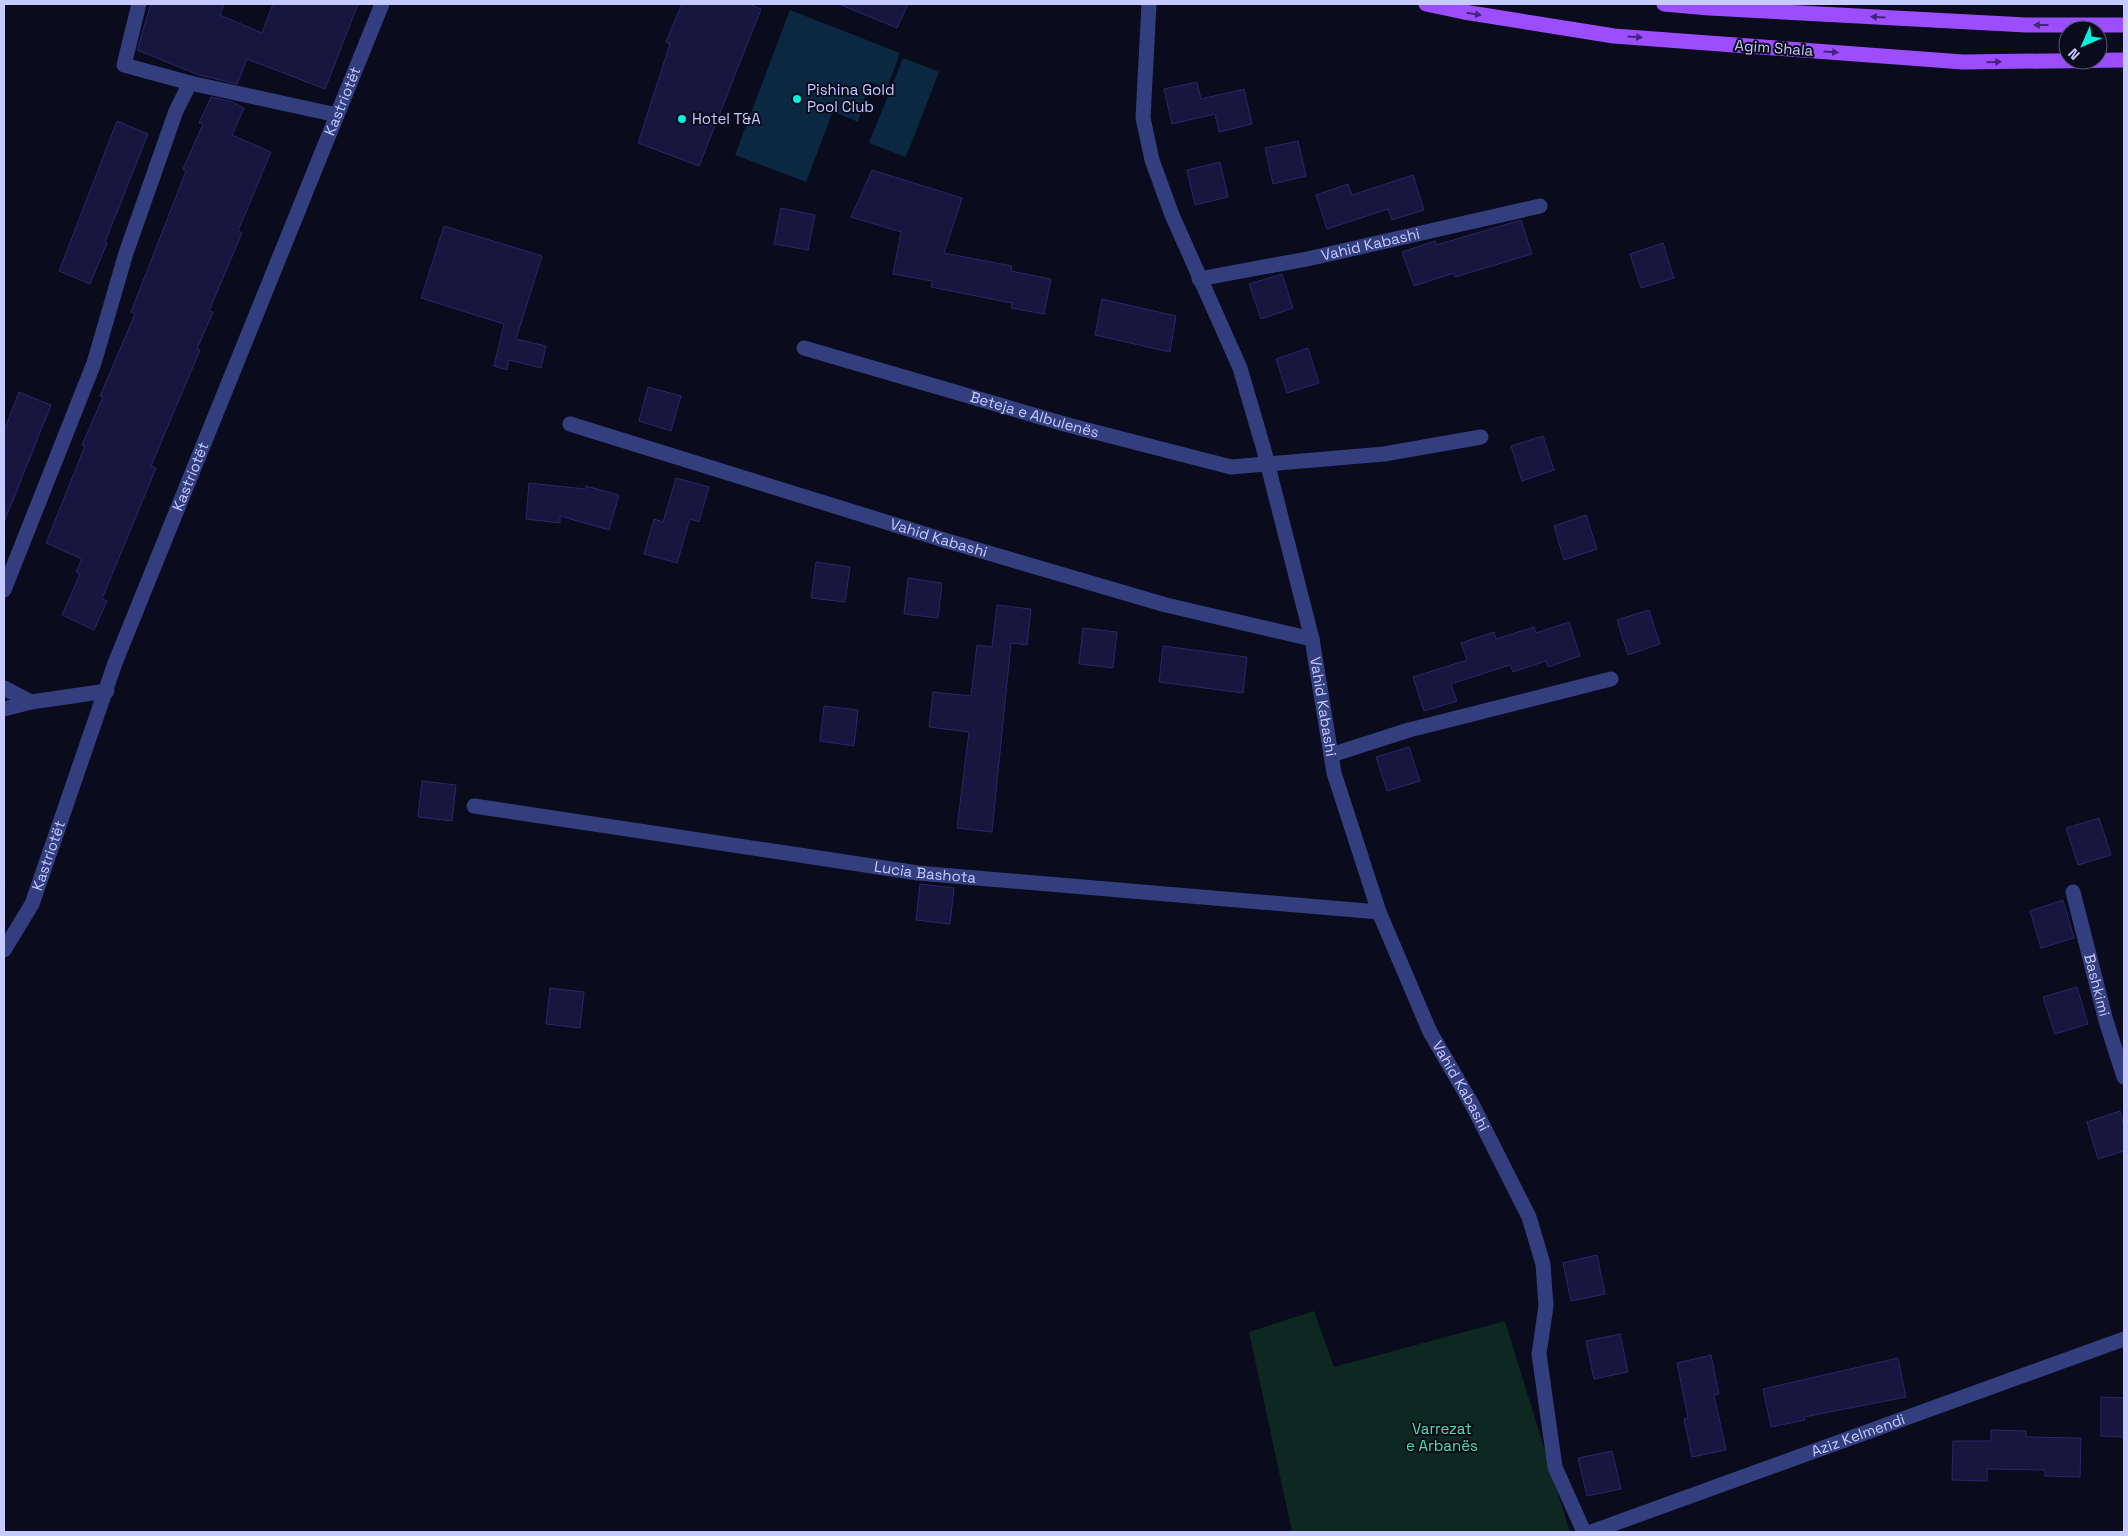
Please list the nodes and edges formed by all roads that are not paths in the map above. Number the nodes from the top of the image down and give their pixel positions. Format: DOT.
graph roads {
  1 [pos="139,4"];
  2 [pos="382,4"];
  3 [pos="1149,4"];
  4 [pos="1426,4"];
  5 [pos="1664,4"];
  6 [pos="2124,25"];
  7 [pos="2124,60"];
  8 [pos="190,83"];
  9 [pos="337,115"];
  10 [pos="1540,206"];
  11 [pos="1199,279"];
  12 [pos="804,348"];
  13 [pos="570,424"];
  14 [pos="1481,437"];
  15 [pos="1268,464"];
  16 [pos="4,590"];
  17 [pos="1312,639"];
  18 [pos="1611,679"];
  19 [pos="4,688"];
  20 [pos="107,691"];
  21 [pos="32,702"];
  22 [pos="4,709"];
  23 [pos="1331,755"];
  24 [pos="474,806"];
  25 [pos="2073,892"];
  26 [pos="1379,912"];
  27 [pos="4,950"];
  28 [pos="2124,1077"];
  29 [pos="2124,1339"];
  30 [pos="1584,1532"];
  31 [pos="1591,1532"];
  1 -- 8 [label="street"];
  2 -- 9 [label="street, Kastriotët"];
  3 -- 11 [label="street, Vahid Kabashi"];
  4 -- 7 [label="main road, Agim Shala, one-way"];
  6 -- 5 [label="main road, one-way"];
  8 -- 9 [label="street"];
  8 -- 16 [label="street"];
  9 -- 20 [label="street, Kastriotët"];
  10 -- 11 [label="street, Vahid Kabashi"];
  11 -- 15 [label="street, Vahid Kabashi"];
  12 -- 15 [label="street, Beteja e Albulenës"];
  13 -- 17 [label="street, Vahid Kabashi"];
  14 -- 15 [label="street, Beteja e Albulenës"];
  15 -- 17 [label="street, Vahid Kabashi"];
  17 -- 23 [label="street, Vahid Kabashi"];
  18 -- 23 [label="street"];
  19 -- 21 [label="street"];
  20 -- 21 [label="street"];
  20 -- 27 [label="street, Kastriotët"];
  21 -- 22 [label="street"];
  23 -- 26 [label="street, Vahid Kabashi"];
  24 -- 26 [label="street, Lucia Bashota"];
  25 -- 28 [label="street, Bashkimi"];
  26 -- 30 [label="street, Vahid Kabashi"];
  29 -- 31 [label="street, Aziz Kelmendi"];
}
